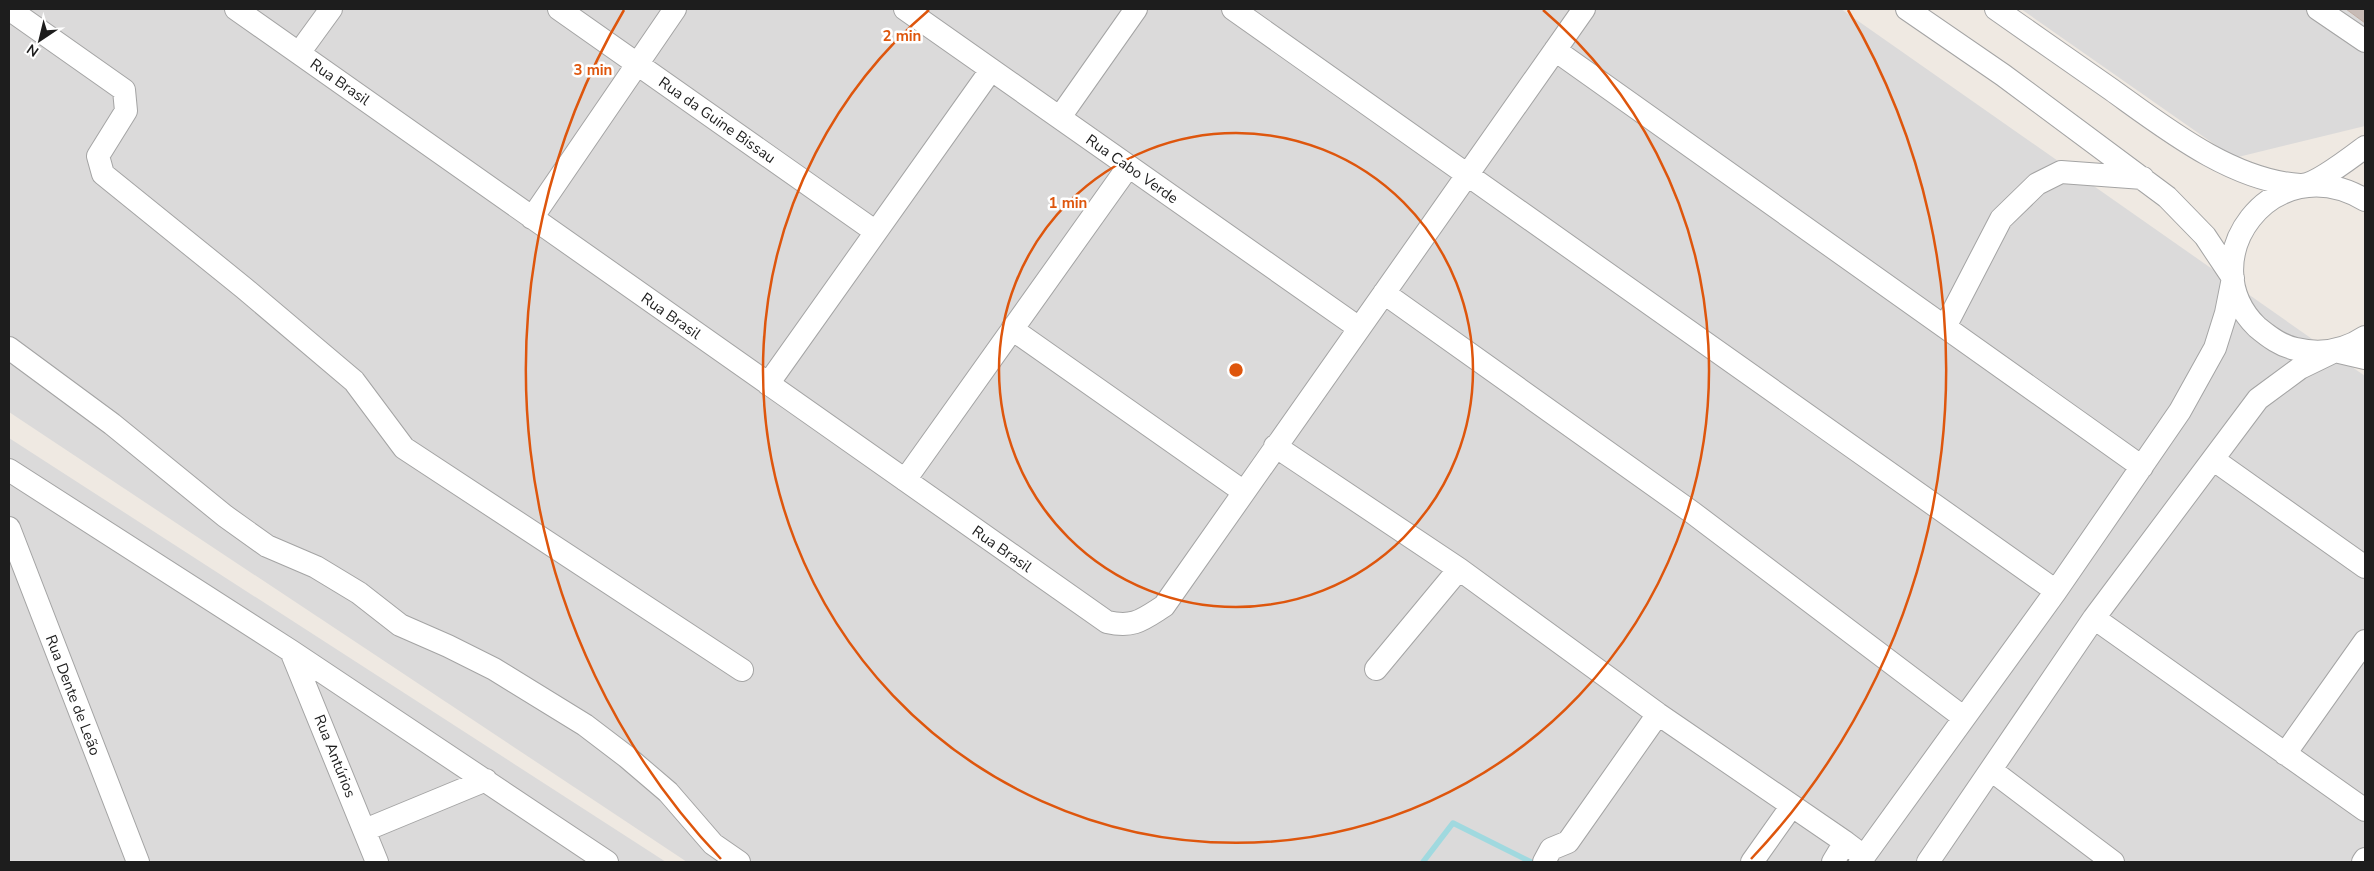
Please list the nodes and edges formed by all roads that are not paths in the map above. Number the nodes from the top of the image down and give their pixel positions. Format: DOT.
graph roads {
  1 [pos="9,9"];
  2 [pos="236,9"];
  3 [pos="331,9"];
  4 [pos="559,9"];
  5 [pos="675,9"];
  6 [pos="905,9"];
  7 [pos="1136,9"];
  8 [pos="1234,9"];
  9 [pos="1907,9"];
  10 [pos="1996,9"];
  11 [pos="2318,9"];
  12 [pos="1580,10"];
  13 [pos="2365,42"];
  14 [pos="1555,50"];
  15 [pos="299,53"];
  16 [pos="637,64"];
  17 [pos="991,70"];
  18 [pos="1060,117"];
  19 [pos="2365,147"];
  20 [pos="1128,167"];
  21 [pos="1468,175"];
  22 [pos="2144,178"];
  23 [pos="2302,185"];
  24 [pos="2365,200"];
  25 [pos="532,218"];
  26 [pos="876,232"];
  27 [pos="2233,278"];
  28 [pos="1384,293"];
  29 [pos="1945,327"];
  30 [pos="1359,328"];
  31 [pos="1012,329"];
  32 [pos="2365,337"];
  33 [pos="9,348"];
  34 [pos="2335,351"];
  35 [pos="2365,358"];
  36 [pos="768,384"];
  37 [pos="1275,446"];
  38 [pos="2214,460"];
  39 [pos="2142,467"];
  40 [pos="9,470"];
  41 [pos="905,480"];
  42 [pos="1244,492"];
  43 [pos="9,528"];
  44 [pos="2365,567"];
  45 [pos="1459,569"];
  46 [pos="2056,592"];
  47 [pos="2094,618"];
  48 [pos="2365,641"];
  49 [pos="291,651"];
  50 [pos="1376,669"];
  51 [pos="742,670"];
  52 [pos="1658,714"];
  53 [pos="1963,717"];
  54 [pos="2285,754"];
  55 [pos="1991,770"];
  56 [pos="486,780"];
  57 [pos="1791,807"];
  58 [pos="2365,810"];
  59 [pos="365,830"];
  60 [pos="1845,842"];
  61 [pos="1547,856"];
  62 [pos="1861,859"];
  63 [pos="2365,859"];
  64 [pos="138,862"];
  65 [pos="377,862"];
  66 [pos="607,862"];
  67 [pos="739,862"];
  68 [pos="1752,862"];
  69 [pos="1832,862"];
  70 [pos="1928,862"];
  71 [pos="2113,862"];
  72 [pos="2363,862"];
  1 -- 51 [label="street"];
  2 -- 15 [label="street, Rua Brasil"];
  3 -- 15 [label="street"];
  4 -- 16 [label="street, Rua da Guine Bissau"];
  5 -- 16 [label="street"];
  6 -- 17 [label="street, Rua Cabo Verde"];
  7 -- 18 [label="street"];
  8 -- 21 [label="street"];
  9 -- 22 [label="street"];
  10 -- 23 [label="street"];
  11 -- 13 [label="street"];
  12 -- 14 [label="street"];
  14 -- 21 [label="street"];
  14 -- 29 [label="street"];
  15 -- 25 [label="street, Rua Brasil"];
  16 -- 25 [label="street"];
  16 -- 26 [label="street, Rua da Guine Bissau"];
  17 -- 18 [label="street, Rua Cabo Verde"];
  17 -- 26 [label="street"];
  18 -- 20 [label="street, Rua Cabo Verde"];
  19 -- 23 [label="street"];
  20 -- 30 [label="street, Rua Cabo Verde"];
  20 -- 31 [label="street"];
  21 -- 28 [label="street"];
  21 -- 46 [label="street"];
  22 -- 27 [label="street"];
  22 -- 29 [label="street"];
  23 -- 24 [label="street"];
  23 -- 27 [label="street"];
  25 -- 36 [label="street, Rua Brasil"];
  26 -- 36 [label="street"];
  27 -- 34 [label="street"];
  27 -- 39 [label="street"];
  28 -- 30 [label="street"];
  28 -- 53 [label="street"];
  29 -- 39 [label="street"];
  30 -- 37 [label="street"];
  31 -- 41 [label="street"];
  31 -- 42 [label="street"];
  32 -- 34 [label="street"];
  33 -- 67 [label="street"];
  34 -- 35 [label="street"];
  34 -- 38 [label="street"];
  36 -- 41 [label="street, Rua Brasil"];
  37 -- 42 [label="street"];
  37 -- 45 [label="street"];
  38 -- 44 [label="street"];
  38 -- 47 [label="street"];
  39 -- 46 [label="street"];
  40 -- 49 [label="street"];
  41 -- 42 [label="street, Rua Brasil"];
  43 -- 64 [label="street, Rua Dente de Leão"];
  45 -- 50 [label="street"];
  45 -- 52 [label="street"];
  46 -- 53 [label="street"];
  47 -- 54 [label="street"];
  47 -- 55 [label="street"];
  48 -- 54 [label="street"];
  49 -- 56 [label="street"];
  49 -- 59 [label="street, Rua Antúrios"];
  52 -- 57 [label="street"];
  52 -- 61 [label="street"];
  53 -- 62 [label="street"];
  54 -- 58 [label="street"];
  55 -- 70 [label="street"];
  55 -- 71 [label="street"];
  56 -- 59 [label="street"];
  56 -- 66 [label="street"];
  57 -- 60 [label="street"];
  57 -- 68 [label="street"];
  59 -- 65 [label="street, Rua Antúrios"];
  60 -- 62 [label="street"];
  60 -- 69 [label="street"];
  63 -- 72 [label="street"];
}
